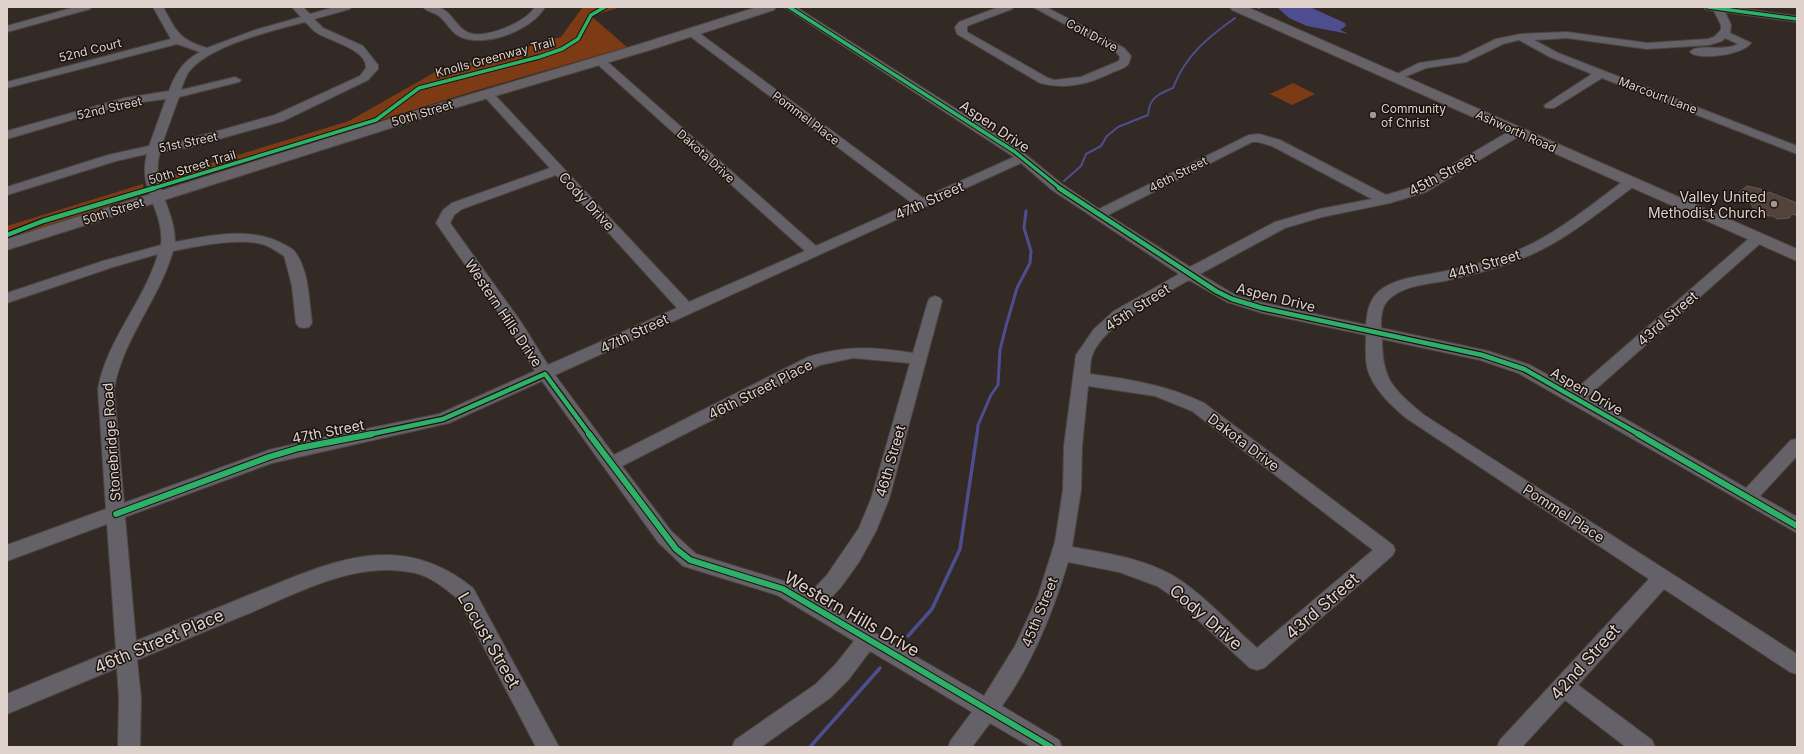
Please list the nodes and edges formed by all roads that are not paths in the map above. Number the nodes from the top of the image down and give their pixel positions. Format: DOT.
graph roads {
  1 [pos="86,7"];
  2 [pos="158,7"];
  3 [pos="297,7"];
  4 [pos="346,7"];
  5 [pos="428,7"];
  6 [pos="540,7"];
  7 [pos="770,7"];
  8 [pos="789,7"];
  9 [pos="1008,7"];
  10 [pos="1038,7"];
  11 [pos="1236,7"];
  12 [pos="1714,7"];
  13 [pos="308,19"];
  14 [pos="1797,19"];
  15 [pos="7,29"];
  16 [pos="691,32"];
  17 [pos="1723,34"];
  18 [pos="1521,37"];
  19 [pos="177,41"];
  20 [pos="1677,45"];
  21 [pos="208,51"];
  22 [pos="599,60"];
  23 [pos="1601,73"];
  24 [pos="1395,78"];
  25 [pos="235,80"];
  26 [pos="8,85"];
  27 [pos="487,93"];
  28 [pos="175,94"];
  29 [pos="1550,106"];
  30 [pos="1517,132"];
  31 [pos="7,135"];
  32 [pos="154,149"];
  33 [pos="1797,150"];
  34 [pos="1023,158"];
  35 [pos="558,170"];
  36 [pos="1631,182"];
  37 [pos="7,191"];
  38 [pos="158,196"];
  39 [pos="1385,200"];
  40 [pos="921,203"];
  41 [pos="1099,214"];
  42 [pos="1758,238"];
  43 [pos="7,245"];
  44 [pos="167,249"];
  45 [pos="814,251"];
  46 [pos="1797,256"];
  47 [pos="1189,274"];
  48 [pos="7,298"];
  49 [pos="935,301"];
  50 [pos="687,309"];
  51 [pos="304,323"];
  52 [pos="1374,331"];
  53 [pos="919,359"];
  54 [pos="545,374"];
  55 [pos="1081,379"];
  56 [pos="1576,398"];
  57 [pos="1797,445"];
  58 [pos="611,464"];
  59 [pos="1748,497"];
  60 [pos="116,514"];
  61 [pos="1797,526"];
  62 [pos="1386,550"];
  63 [pos="1061,552"];
  64 [pos="7,553"];
  65 [pos="1663,577"];
  66 [pos="311,578"];
  67 [pos="812,605"];
  68 [pos="868,638"];
  69 [pos="126,655"];
  70 [pos="1257,661"];
  71 [pos="1797,665"];
  72 [pos="1563,686"];
  73 [pos="7,704"];
  74 [pos="987,709"];
  75 [pos="129,747"];
  76 [pos="548,747"];
  77 [pos="743,747"];
  78 [pos="959,747"];
  79 [pos="1051,747"];
  80 [pos="1508,747"];
  81 [pos="1644,747"];
  1 -- 15 [label="street"];
  2 -- 19 [label="street"];
  3 -- 13 [label="street"];
  4 -- 13 [label="street, Stonebridge Road"];
  5 -- 6 [label="street"];
  7 -- 16 [label="main road, 50th Street"];
  8 -- 34 [label="street, Aspen Drive"];
  9 -- 10 [label="street, Colt Drive"];
  11 -- 24 [label="main road, Ashworth Road"];
  12 -- 14 [label="street"];
  12 -- 17 [label="street"];
  13 -- 21 [label="street, Stonebridge Road"];
  13 -- 32 [label="street, 51st Street"];
  16 -- 22 [label="main road, 50th Street"];
  16 -- 40 [label="street, Pommel Place"];
  17 -- 20 [label="street"];
  17 -- 20 [label="street"];
  18 -- 20 [label="street"];
  18 -- 23 [label="street, Marcourt Lane"];
  18 -- 24 [label="street"];
  19 -- 21 [label="street"];
  19 -- 26 [label="street, 52nd Court"];
  21 -- 28 [label="street, Stonebridge Road"];
  22 -- 27 [label="main road, 50th Street"];
  22 -- 45 [label="street, Dakota Drive"];
  23 -- 29 [label="street"];
  23 -- 33 [label="street, Marcourt Lane"];
  24 -- 30 [label="main road, Ashworth Road"];
  25 -- 28 [label="street, 52nd Street"];
  27 -- 35 [label="street, Cody Drive"];
  27 -- 38 [label="main road, 50th Street"];
  28 -- 31 [label="street, 52nd Street"];
  28 -- 32 [label="street, Stonebridge Road"];
  30 -- 36 [label="main road, Ashworth Road"];
  30 -- 39 [label="street, 45th Street"];
  32 -- 37 [label="street, 51st Street"];
  32 -- 38 [label="street, Stonebridge Road"];
  34 -- 40 [label="street, 47th Street"];
  34 -- 41 [label="street, Aspen Drive"];
  35 -- 50 [label="street, Cody Drive"];
  35 -- 54 [label="street, Western Hills Drive"];
  36 -- 42 [label="main road, Ashworth Road"];
  36 -- 52 [label="street, 44th Street"];
  38 -- 43 [label="main road, 50th Street"];
  38 -- 44 [label="street, Stonebridge Road"];
  39 -- 41 [label="street, 46th Street"];
  39 -- 47 [label="street, 45th Street"];
  40 -- 45 [label="street, 47th Street"];
  41 -- 47 [label="street, Aspen Drive"];
  42 -- 46 [label="main road, Ashworth Road"];
  42 -- 56 [label="street, 43rd Street"];
  44 -- 48 [label="street"];
  44 -- 51 [label="street"];
  44 -- 60 [label="street, Stonebridge Road"];
  45 -- 50 [label="street, 47th Street"];
  47 -- 52 [label="street, Aspen Drive"];
  47 -- 55 [label="street, 45th Street"];
  49 -- 53 [label="street, 46th Street"];
  50 -- 54 [label="street, 47th Street"];
  52 -- 56 [label="street, Aspen Drive"];
  52 -- 65 [label="street, Pommel Place"];
  53 -- 58 [label="street, 46th Street Place"];
  53 -- 67 [label="street, 46th Street"];
  54 -- 58 [label="street, Western Hills Drive"];
  54 -- 60 [label="street, 47th Street"];
  55 -- 62 [label="street, Dakota Drive"];
  55 -- 63 [label="street, 45th Street"];
  56 -- 59 [label="street, Aspen Drive"];
  57 -- 59 [label="street"];
  58 -- 67 [label="street, Western Hills Drive"];
  59 -- 61 [label="street, Aspen Drive"];
  60 -- 64 [label="street, 47th Street"];
  60 -- 69 [label="street, Stonebridge Road"];
  62 -- 70 [label="street, 43rd Street"];
  63 -- 70 [label="street, Cody Drive"];
  63 -- 74 [label="street, 45th Street"];
  65 -- 71 [label="street, Pommel Place"];
  65 -- 72 [label="street, 42nd Street"];
  66 -- 69 [label="street, 46th Street Place"];
  66 -- 76 [label="street, Locust Street"];
  67 -- 68 [label="street, Western Hills Drive"];
  68 -- 74 [label="street, Western Hills Drive"];
  68 -- 77 [label="street"];
  69 -- 73 [label="street, 46th Street Place"];
  69 -- 75 [label="street, Stonebridge Road"];
  72 -- 80 [label="street, 42nd Street"];
  72 -- 81 [label="street"];
  74 -- 78 [label="street, 45th Street"];
  74 -- 79 [label="street, Western Hills Drive"];
}
